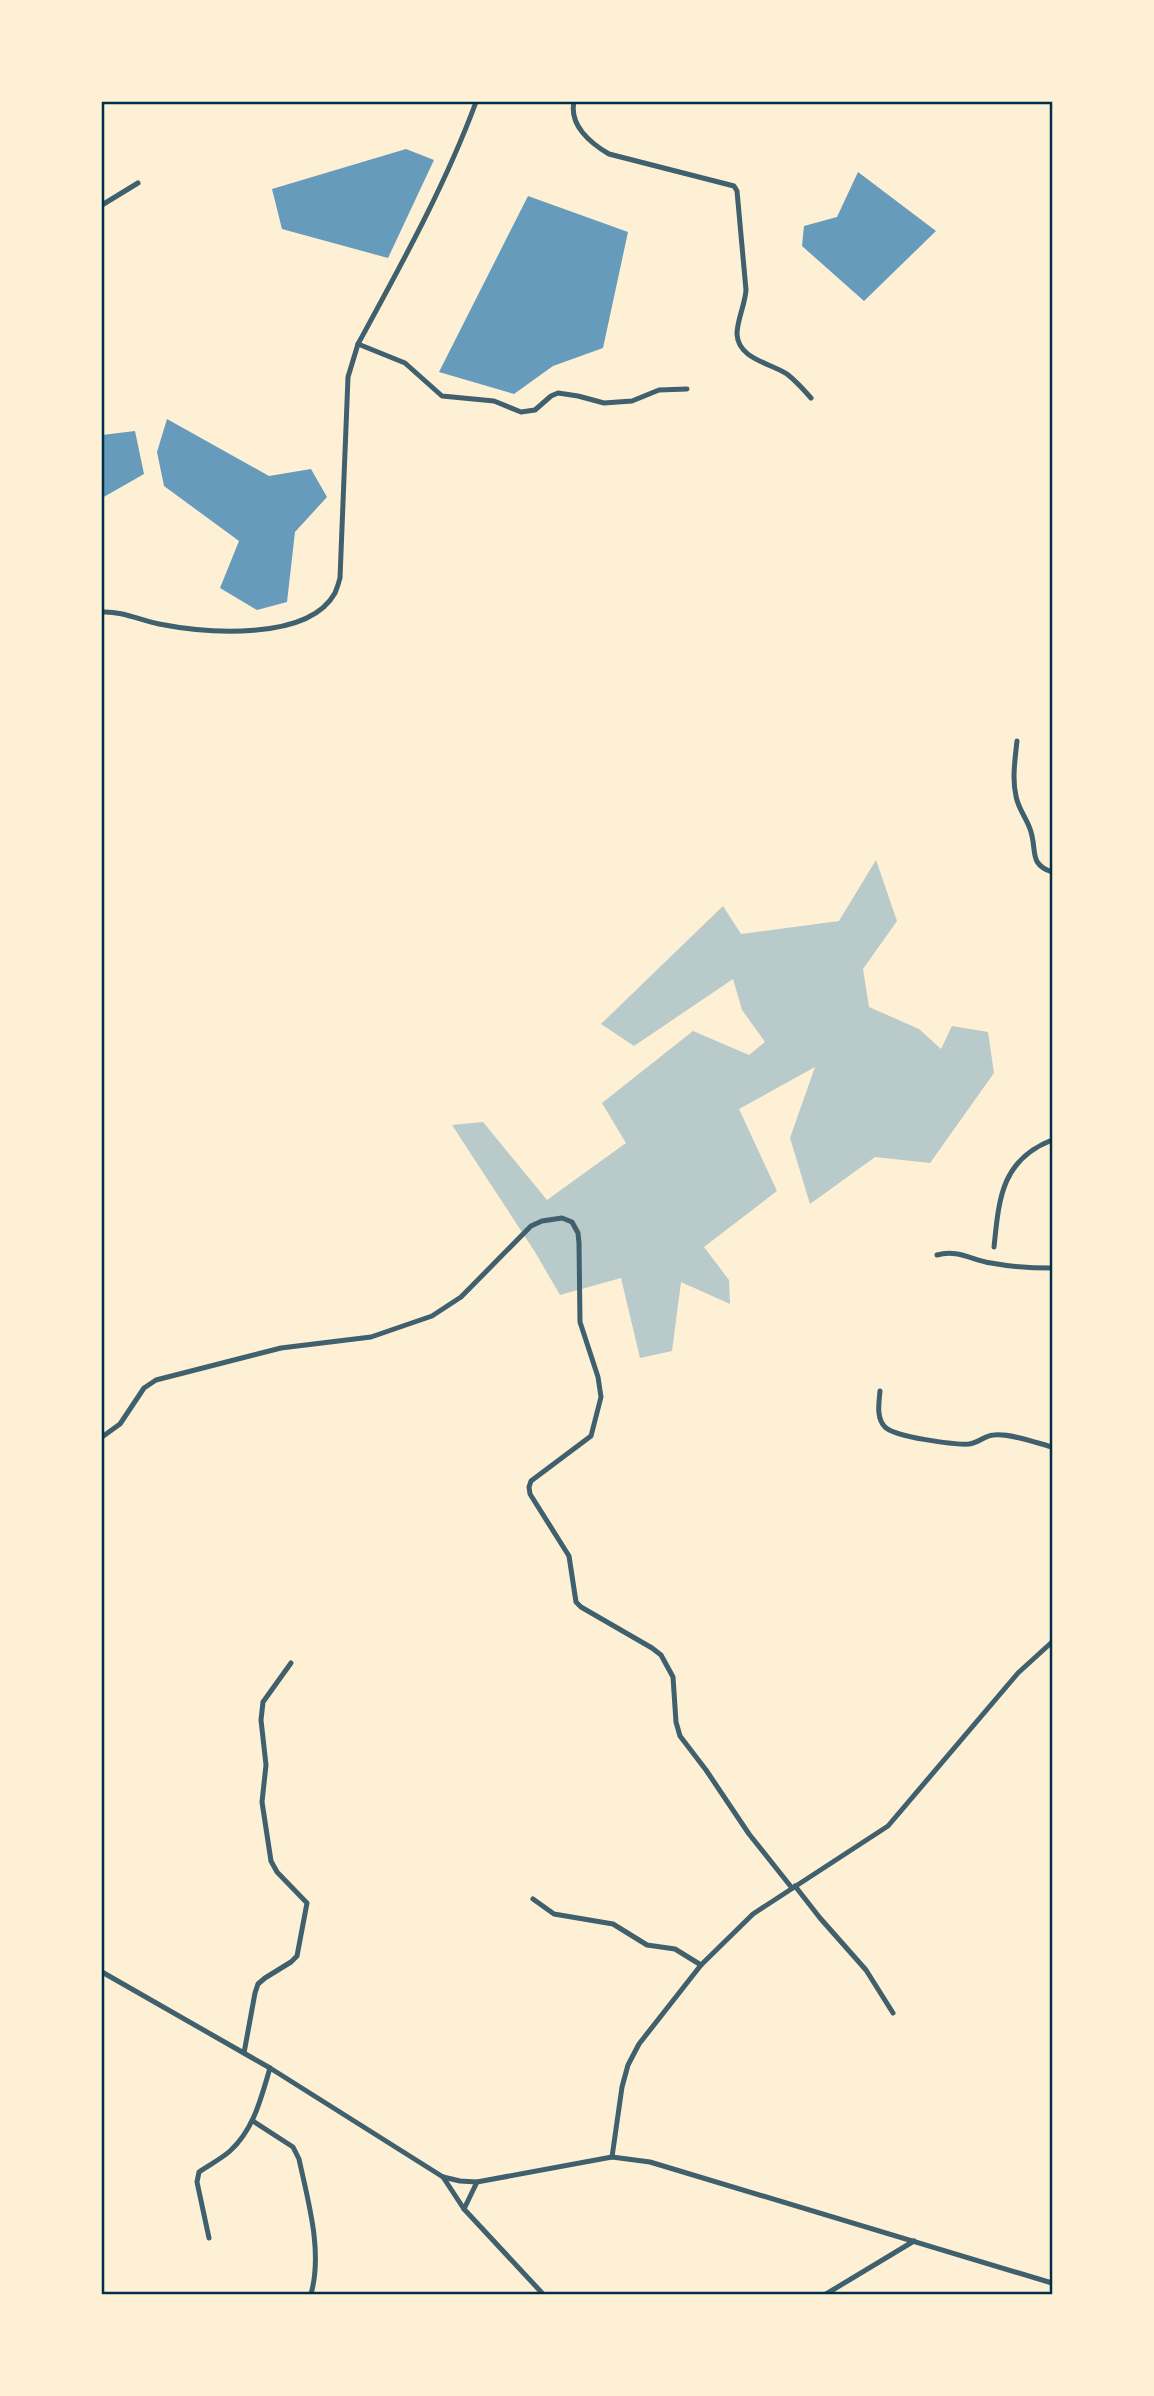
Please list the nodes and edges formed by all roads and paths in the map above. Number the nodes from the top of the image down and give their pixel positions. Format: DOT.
graph roads {
  1 [pos="476,102"];
  2 [pos="574,102"];
  3 [pos="138,183"];
  4 [pos="102,205"];
  5 [pos="358,344"];
  6 [pos="687,388"];
  7 [pos="811,397"];
  8 [pos="102,612"];
  9 [pos="1017,741"];
  10 [pos="1052,872"];
  11 [pos="1052,1140"];
  12 [pos="994,1247"];
  13 [pos="937,1255"];
  14 [pos="1052,1268"];
  15 [pos="880,1391"];
  16 [pos="102,1437"];
  17 [pos="1052,1447"];
  18 [pos="1052,1642"];
  19 [pos="292,1663"];
  20 [pos="794,1887"];
  21 [pos="533,1899"];
  22 [pos="701,1965"];
  23 [pos="102,1972"];
  24 [pos="893,2012"];
  25 [pos="244,2053"];
  26 [pos="270,2068"];
  27 [pos="253,2121"];
  28 [pos="612,2157"];
  29 [pos="443,2177"];
  30 [pos="477,2182"];
  31 [pos="464,2209"];
  32 [pos="209,2238"];
  33 [pos="914,2241"];
  34 [pos="1052,2283"];
  35 [pos="311,2294"];
  36 [pos="543,2294"];
  37 [pos="826,2294"];
  1 -- 5 [label="street"];
  2 -- 7 [label="street"];
  3 -- 4 [label="street"];
  5 -- 6 [label="street"];
  5 -- 8 [label="street"];
  9 -- 10 [label="street"];
  11 -- 12 [label="street"];
  13 -- 14 [label="street"];
  15 -- 17 [label="street"];
  16 -- 20 [label="street"];
  18 -- 20 [label="street"];
  19 -- 25 [label="street"];
  20 -- 22 [label="street"];
  20 -- 24 [label="street"];
  21 -- 22 [label="street"];
  22 -- 28 [label="street"];
  23 -- 25 [label="street"];
  25 -- 26 [label="street"];
  26 -- 27 [label="street"];
  26 -- 29 [label="street"];
  27 -- 32 [label="street"];
  27 -- 35 [label="street"];
  28 -- 30 [label="street"];
  28 -- 33 [label="street"];
  29 -- 30 [label="street"];
  29 -- 31 [label="street"];
  30 -- 31 [label="street"];
  31 -- 36 [label="street"];
  33 -- 34 [label="street"];
  33 -- 37 [label="street"];
}
